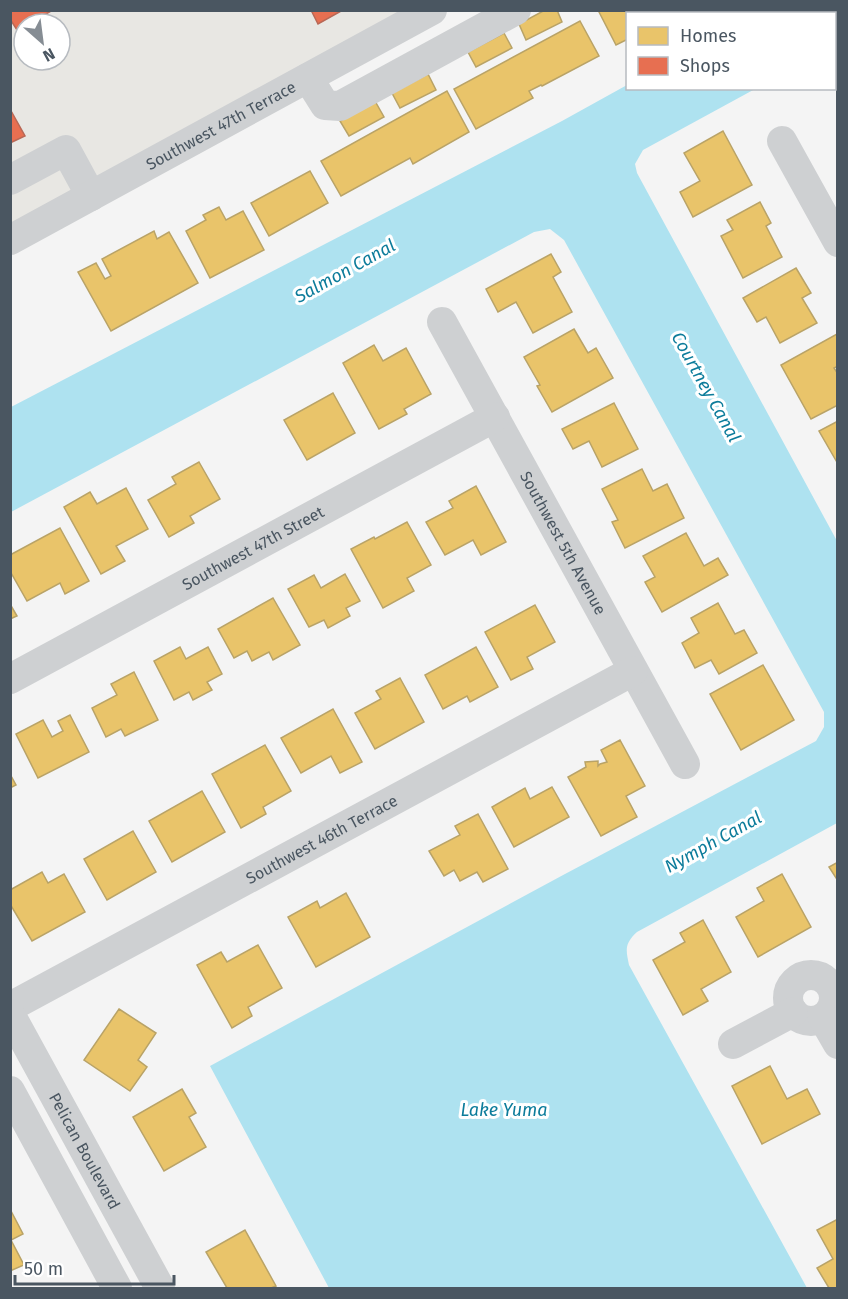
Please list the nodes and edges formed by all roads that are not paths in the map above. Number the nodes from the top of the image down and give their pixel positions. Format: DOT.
graph roads {
  1 [pos="432,10"];
  2 [pos="516,10"];
  3 [pos="308,78"];
  4 [pos="782,141"];
  5 [pos="10,180"];
  6 [pos="91,196"];
  7 [pos="830,211"];
  8 [pos="10,240"];
  9 [pos="837,242"];
  10 [pos="442,321"];
  11 [pos="495,417"];
  12 [pos="633,670"];
  13 [pos="10,679"];
  14 [pos="685,764"];
  15 [pos="835,988"];
  16 [pos="10,1007"];
  17 [pos="793,1012"];
  18 [pos="10,1014"];
  19 [pos="823,1018"];
  20 [pos="733,1044"];
  21 [pos="837,1044"];
  22 [pos="10,1091"];
  23 [pos="117,1288"];
  24 [pos="159,1288"];
  1 -- 3 [label="street, Southwest 47th Terrace"];
  2 -- 3 [label="street"];
  3 -- 6 [label="street, Southwest 47th Terrace"];
  4 -- 7 [label="street"];
  5 -- 6 [label="street"];
  6 -- 8 [label="street, Southwest 47th Terrace"];
  7 -- 9 [label="street"];
  10 -- 11 [label="street, Southwest 5th Avenue"];
  11 -- 12 [label="street, Southwest 5th Avenue"];
  11 -- 13 [label="street, Southwest 47th Street"];
  12 -- 14 [label="street, Southwest 5th Avenue"];
  12 -- 16 [label="street, Southwest 46th Terrace"];
  15 -- 17 [label="street"];
  15 -- 19 [label="street"];
  17 -- 19 [label="street"];
  17 -- 20 [label="street"];
  18 -- 24 [label="street, Pelican Boulevard"];
  19 -- 21 [label="street"];
  22 -- 23 [label="street"];
}
